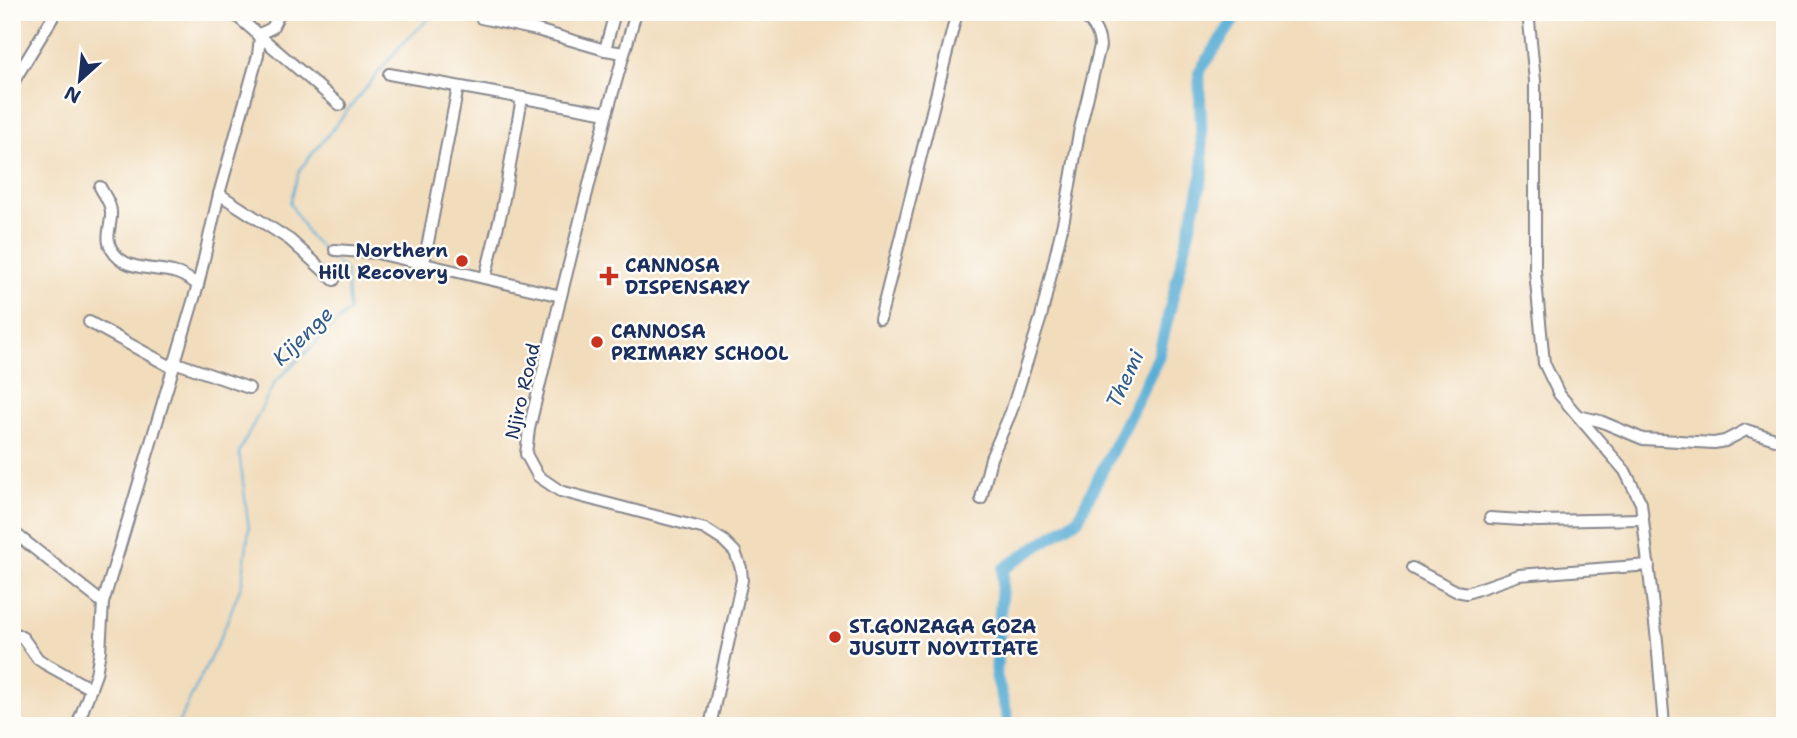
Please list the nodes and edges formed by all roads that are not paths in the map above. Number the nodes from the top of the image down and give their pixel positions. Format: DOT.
graph roads {
  1 [pos="56,12"];
  2 [pos="232,12"];
  3 [pos="280,12"];
  4 [pos="615,12"];
  5 [pos="636,12"];
  6 [pos="957,12"];
  7 [pos="1077,12"];
  8 [pos="1528,12"];
  9 [pos="481,18"];
  10 [pos="258,36"];
  11 [pos="605,50"];
  12 [pos="624,53"];
  13 [pos="389,74"];
  14 [pos="13,82"];
  15 [pos="458,87"];
  16 [pos="522,98"];
  17 [pos="340,105"];
  18 [pos="607,113"];
  19 [pos="100,187"];
  20 [pos="219,194"];
  21 [pos="335,250"];
  22 [pos="424,263"];
  23 [pos="485,278"];
  24 [pos="334,280"];
  25 [pos="198,285"];
  26 [pos="561,296"];
  27 [pos="880,319"];
  28 [pos="89,322"];
  29 [pos="174,365"];
  30 [pos="249,388"];
  31 [pos="1578,416"];
  32 [pos="1785,442"];
  33 [pos="981,499"];
  34 [pos="1490,518"];
  35 [pos="1643,519"];
  36 [pos="12,531"];
  37 [pos="1648,565"];
  38 [pos="1412,568"];
  39 [pos="103,603"];
  40 [pos="12,632"];
  41 [pos="90,689"];
  42 [pos="77,726"];
  43 [pos="710,726"];
  44 [pos="1664,726"];
  1 -- 14 [label="street"];
  2 -- 10 [label="street"];
  3 -- 10 [label="street"];
  4 -- 11 [label="street"];
  5 -- 12 [label="street, Njiro Road"];
  6 -- 27 [label="street"];
  7 -- 33 [label="street"];
  8 -- 31 [label="street"];
  9 -- 11 [label="street"];
  10 -- 17 [label="street"];
  10 -- 20 [label="street"];
  11 -- 12 [label="street"];
  12 -- 18 [label="street, Njiro Road"];
  13 -- 15 [label="street"];
  15 -- 16 [label="street"];
  15 -- 22 [label="street"];
  16 -- 18 [label="street"];
  16 -- 23 [label="street"];
  18 -- 26 [label="street, Njiro Road"];
  19 -- 25 [label="street"];
  20 -- 24 [label="street"];
  20 -- 25 [label="street"];
  21 -- 22 [label="street"];
  22 -- 23 [label="street"];
  23 -- 26 [label="street"];
  25 -- 29 [label="street"];
  26 -- 43 [label="street, Njiro Road"];
  28 -- 29 [label="street"];
  29 -- 30 [label="street"];
  29 -- 39 [label="street"];
  31 -- 32 [label="street"];
  31 -- 35 [label="street"];
  34 -- 35 [label="street"];
  35 -- 37 [label="street"];
  36 -- 39 [label="street"];
  37 -- 38 [label="street"];
  37 -- 44 [label="street"];
  39 -- 41 [label="street"];
  40 -- 41 [label="street"];
  41 -- 42 [label="street"];
}
